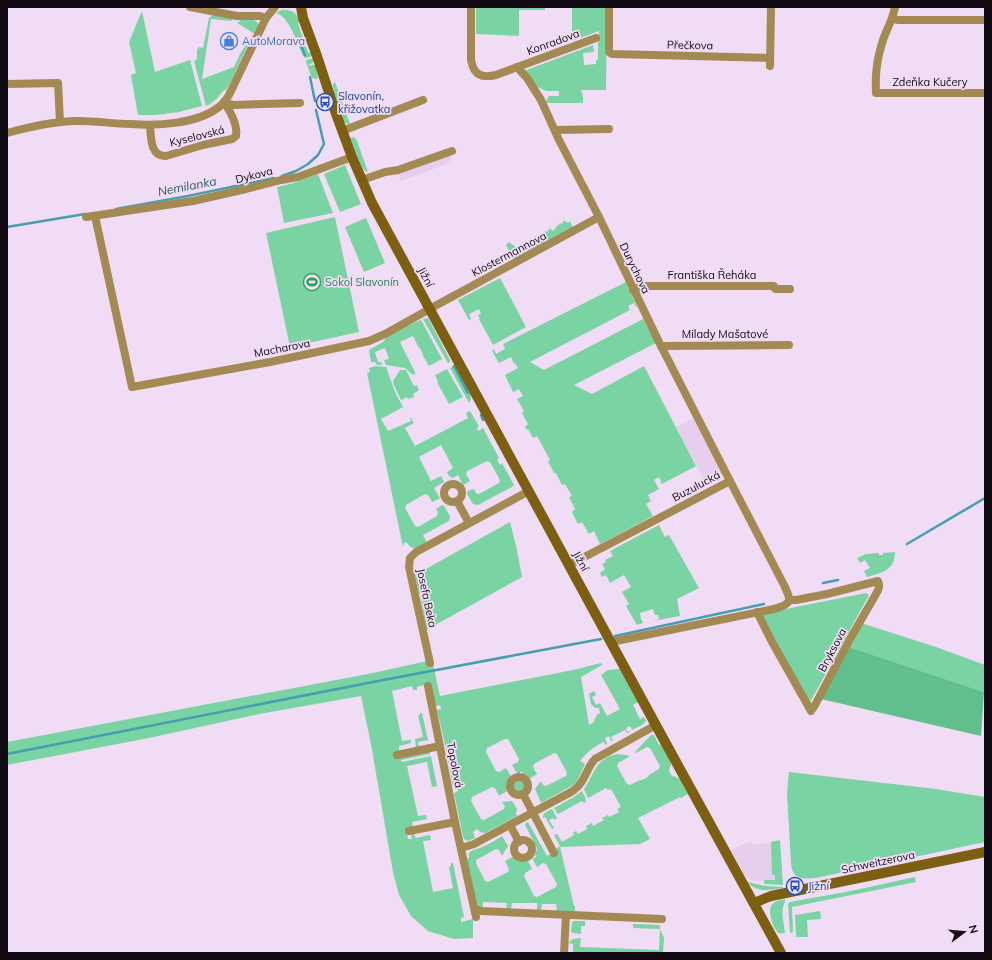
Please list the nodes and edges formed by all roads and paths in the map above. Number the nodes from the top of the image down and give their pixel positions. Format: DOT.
graph roads {
  1 [pos="190,7"];
  2 [pos="275,7"];
  3 [pos="300,7"];
  4 [pos="471,7"];
  5 [pos="609,7"];
  6 [pos="771,7"];
  7 [pos="894,7"];
  8 [pos="266,18"];
  9 [pos="892,19"];
  10 [pos="985,20"];
  11 [pos="596,38"];
  12 [pos="517,67"];
  13 [pos="7,84"];
  14 [pos="985,93"];
  15 [pos="423,100"];
  16 [pos="224,102"];
  17 [pos="300,103"];
  18 [pos="60,122"];
  19 [pos="150,124"];
  20 [pos="609,129"];
  21 [pos="555,130"];
  22 [pos="342,131"];
  23 [pos="7,133"];
  24 [pos="452,151"];
  25 [pos="352,157"];
  26 [pos="362,180"];
  27 [pos="95,216"];
  28 [pos="86,217"];
  29 [pos="599,217"];
  30 [pos="790,289"];
  31 [pos="634,290"];
  32 [pos="430,309"];
  33 [pos="790,345"];
  34 [pos="661,346"];
  35 [pos="730,481"];
  36 [pos="529,491"];
  37 [pos="457,501"];
  38 [pos="469,523"];
  39 [pos="569,565"];
  40 [pos="787,602"];
  41 [pos="757,612"];
  42 [pos="611,642"];
  43 [pos="430,663"];
  44 [pos="428,686"];
  45 [pos="656,725"];
  46 [pos="440,746"];
  47 [pos="397,755"];
  48 [pos="523,794"];
  49 [pos="533,812"];
  50 [pos="455,822"];
  51 [pos="510,825"];
  52 [pos="409,831"];
  53 [pos="519,842"];
  54 [pos="461,848"];
  55 [pos="985,852"];
  56 [pos="554,853"];
  57 [pos="754,903"];
  58 [pos="566,915"];
  59 [pos="662,920"];
  60 [pos="564,953"];
  61 [pos="781,953"];
  1 -- 8 [label="street"];
  2 -- 8 [label="street, Kyselovská"];
  3 -- 22 [label="main road, Jižní"];
  4 -- 12 [label="street, Konradova"];
  5 -- 6 [label="street, Přečkova"];
  7 -- 9 [label="street"];
  8 -- 16 [label="street, Kyselovská"];
  9 -- 10 [label="street"];
  9 -- 14 [label="street, Zdeňka Kučery"];
  11 -- 12 [label="street, Konradova"];
  12 -- 21 [label="street, Durychova"];
  13 -- 18 [label="street"];
  15 -- 22 [label="street"];
  16 -- 17 [label="street"];
  16 -- 19 [label="street, Kyselovská"];
  16 -- 19 [label="street, Kyselovská"];
  18 -- 19 [label="street, Kyselovská"];
  18 -- 23 [label="street, Kyselovská"];
  20 -- 21 [label="street"];
  21 -- 29 [label="street, Durychova"];
  22 -- 25 [label="main road, Jižní"];
  24 -- 26 [label="street"];
  25 -- 26 [label="main road, Jižní"];
  25 -- 27 [label="street, Dykova"];
  26 -- 32 [label="main road, Jižní"];
  27 -- 28 [label="street, Dykova"];
  27 -- 32 [label="street, Macharova"];
  29 -- 31 [label="street, Durychova"];
  29 -- 32 [label="street, Klostermannova"];
  30 -- 31 [label="street, Františka Řeháka"];
  31 -- 34 [label="street, Durychova"];
  32 -- 36 [label="main road, Jižní"];
  33 -- 34 [label="street, Milady Mašatové"];
  34 -- 35 [label="street, Durychova"];
  35 -- 39 [label="street, Buzulucká"];
  35 -- 40 [label="street, Buzulucká"];
  36 -- 38 [label="street, Josefa Beka"];
  36 -- 39 [label="main road, Jižní"];
  37 -- 38 [label="street"];
  38 -- 43 [label="street, Josefa Beka"];
  39 -- 42 [label="main road, Jižní"];
  40 -- 41 [label="street, Bryksova"];
  40 -- 41 [label="street, Bryksova"];
  41 -- 42 [label="street, Bryksova"];
  42 -- 45 [label="main road, Jižní"];
  44 -- 46 [label="street, Topolová"];
  45 -- 49 [label="street"];
  45 -- 57 [label="main road, Jižní"];
  46 -- 47 [label="street"];
  46 -- 50 [label="street, Topolová"];
  48 -- 49 [label="street"];
  49 -- 51 [label="street"];
  49 -- 56 [label="street"];
  50 -- 52 [label="street"];
  50 -- 54 [label="street, Topolová"];
  51 -- 53 [label="street"];
  51 -- 54 [label="street"];
  54 -- 58 [label="street, Topolová"];
  55 -- 57 [label="main road, Schweitzerova"];
  57 -- 61 [label="main road, Jižní"];
  58 -- 59 [label="street, Topolová"];
  58 -- 60 [label="street"];
}
